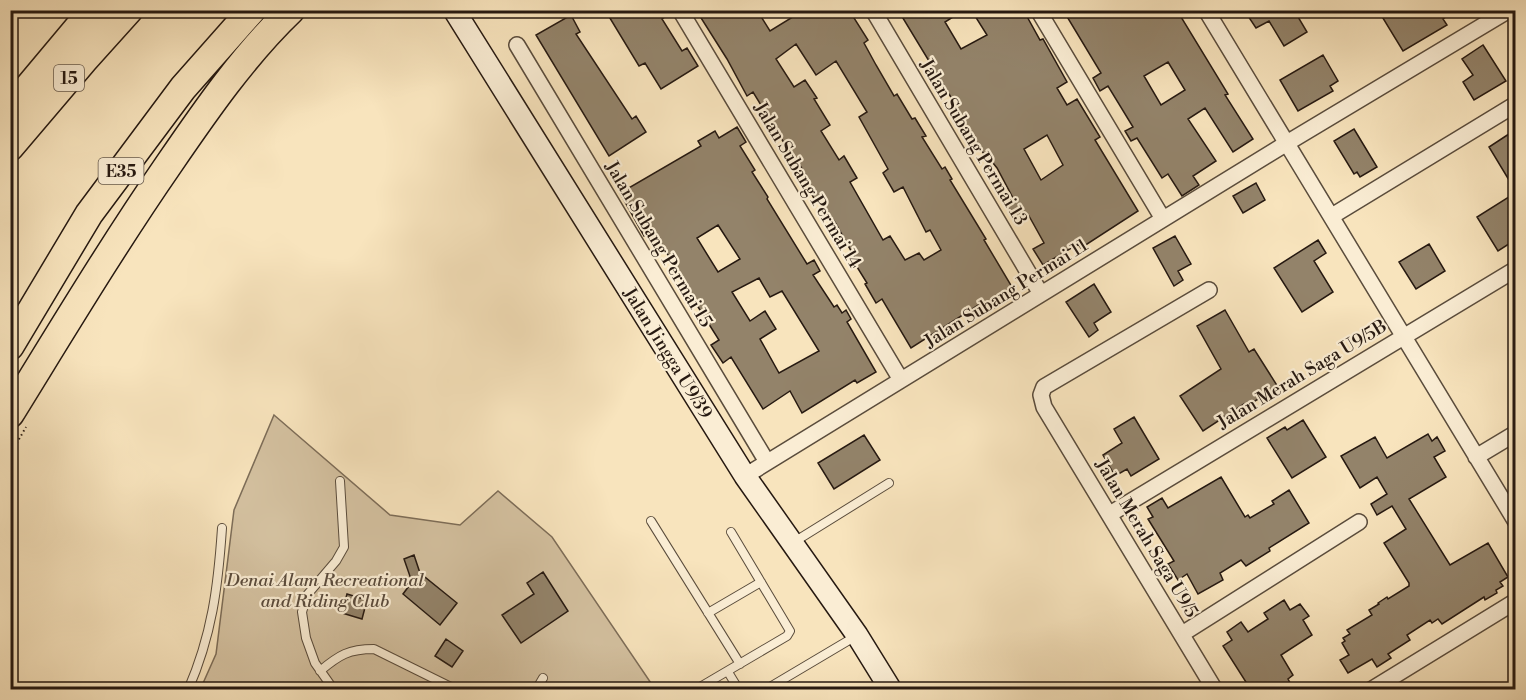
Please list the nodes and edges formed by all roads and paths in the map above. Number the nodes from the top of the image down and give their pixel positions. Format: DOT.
graph roads {
  1 [pos="129,10"];
  2 [pos="252,10"];
  3 [pos="291,10"];
  4 [pos="454,10"];
  5 [pos="680,10"];
  6 [pos="873,10"];
  7 [pos="1038,10"];
  8 [pos="1206,10"];
  9 [pos="1509,10"];
  10 [pos="86,17"];
  11 [pos="517,45"];
  12 [pos="1515,104"];
  13 [pos="10,109"];
  14 [pos="1287,142"];
  15 [pos="10,147"];
  16 [pos="1332,216"];
  17 [pos="1163,219"];
  18 [pos="1515,269"];
  19 [pos="1209,290"];
  20 [pos="1041,294"];
  21 [pos="1404,336"];
  22 [pos="10,346"];
  23 [pos="901,380"];
  24 [pos="10,414"];
  25 [pos="1515,433"];
  26 [pos="1476,457"];
  27 [pos="767,462"];
  28 [pos="744,476"];
  29 [pos="340,481"];
  30 [pos="889,483"];
  31 [pos="1110,514"];
  32 [pos="651,521"];
  33 [pos="1359,522"];
  34 [pos="1515,522"];
  35 [pos="222,528"];
  36 [pos="731,532"];
  37 [pos="792,543"];
  38 [pos="761,582"];
  39 [pos="1515,601"];
  40 [pos="708,613"];
  41 [pos="1182,634"];
  42 [pos="857,635"];
  43 [pos="740,664"];
  44 [pos="320,671"];
  45 [pos="728,672"];
  46 [pos="543,678"];
  47 [pos="188,690"];
  48 [pos="334,690"];
  49 [pos="457,690"];
  50 [pos="536,690"];
  51 [pos="695,690"];
  52 [pos="739,690"];
  53 [pos="765,690"];
  54 [pos="891,690"];
  55 [pos="1215,690"];
  56 [pos="1371,690"];
  1 -- 15 [label="highway, 15"];
  2 -- 22 [label="highway, E35"];
  3 -- 24 [label="highway, E35"];
  4 -- 28 [label="street, Jalan Jingga U9/39"];
  5 -- 23 [label="street, Jalan Subang Permai 14"];
  6 -- 20 [label="street, Jalan Subang Permai 13"];
  7 -- 17 [label="street"];
  8 -- 14 [label="street"];
  9 -- 14 [label="street, Jalan Subang Permai 11"];
  10 -- 13 [label="highway, 15"];
  11 -- 27 [label="street, Jalan Subang Permai 15"];
  12 -- 16 [label="street"];
  14 -- 16 [label="street"];
  14 -- 17 [label="street, Jalan Subang Permai 11"];
  16 -- 21 [label="street"];
  17 -- 20 [label="street, Jalan Subang Permai 11"];
  18 -- 21 [label="street, Jalan Merah Saga U9/5B"];
  19 -- 31 [label="street, Jalan Merah Saga U9/5"];
  20 -- 23 [label="street, Jalan Subang Permai 11"];
  21 -- 26 [label="street"];
  21 -- 31 [label="street, Jalan Merah Saga U9/5B"];
  23 -- 27 [label="street, Jalan Subang Permai 11"];
  25 -- 26 [label="street"];
  26 -- 34 [label="street"];
  27 -- 28 [label="street, Jalan Subang Permai 11"];
  28 -- 37 [label="street, Jalan Jingga U9/39"];
  29 -- 44 [label="lane"];
  30 -- 37 [label="lane"];
  31 -- 41 [label="street, Jalan Merah Saga U9/5"];
  32 -- 40 [label="lane"];
  33 -- 41 [label="street"];
  35 -- 47 [label="lane"];
  36 -- 38 [label="lane"];
  37 -- 42 [label="street, Jalan Jingga U9/39"];
  38 -- 40 [label="lane"];
  38 -- 43 [label="lane"];
  39 -- 56 [label="street"];
  40 -- 43 [label="lane"];
  41 -- 55 [label="street, Jalan Merah Saga U9/5"];
  42 -- 53 [label="lane"];
  42 -- 54 [label="street, Jalan Jingga U9/39"];
  43 -- 45 [label="lane"];
  44 -- 48 [label="lane"];
  44 -- 49 [label="lane"];
  45 -- 51 [label="lane"];
  45 -- 52 [label="lane"];
  46 -- 50 [label="lane"];
}
